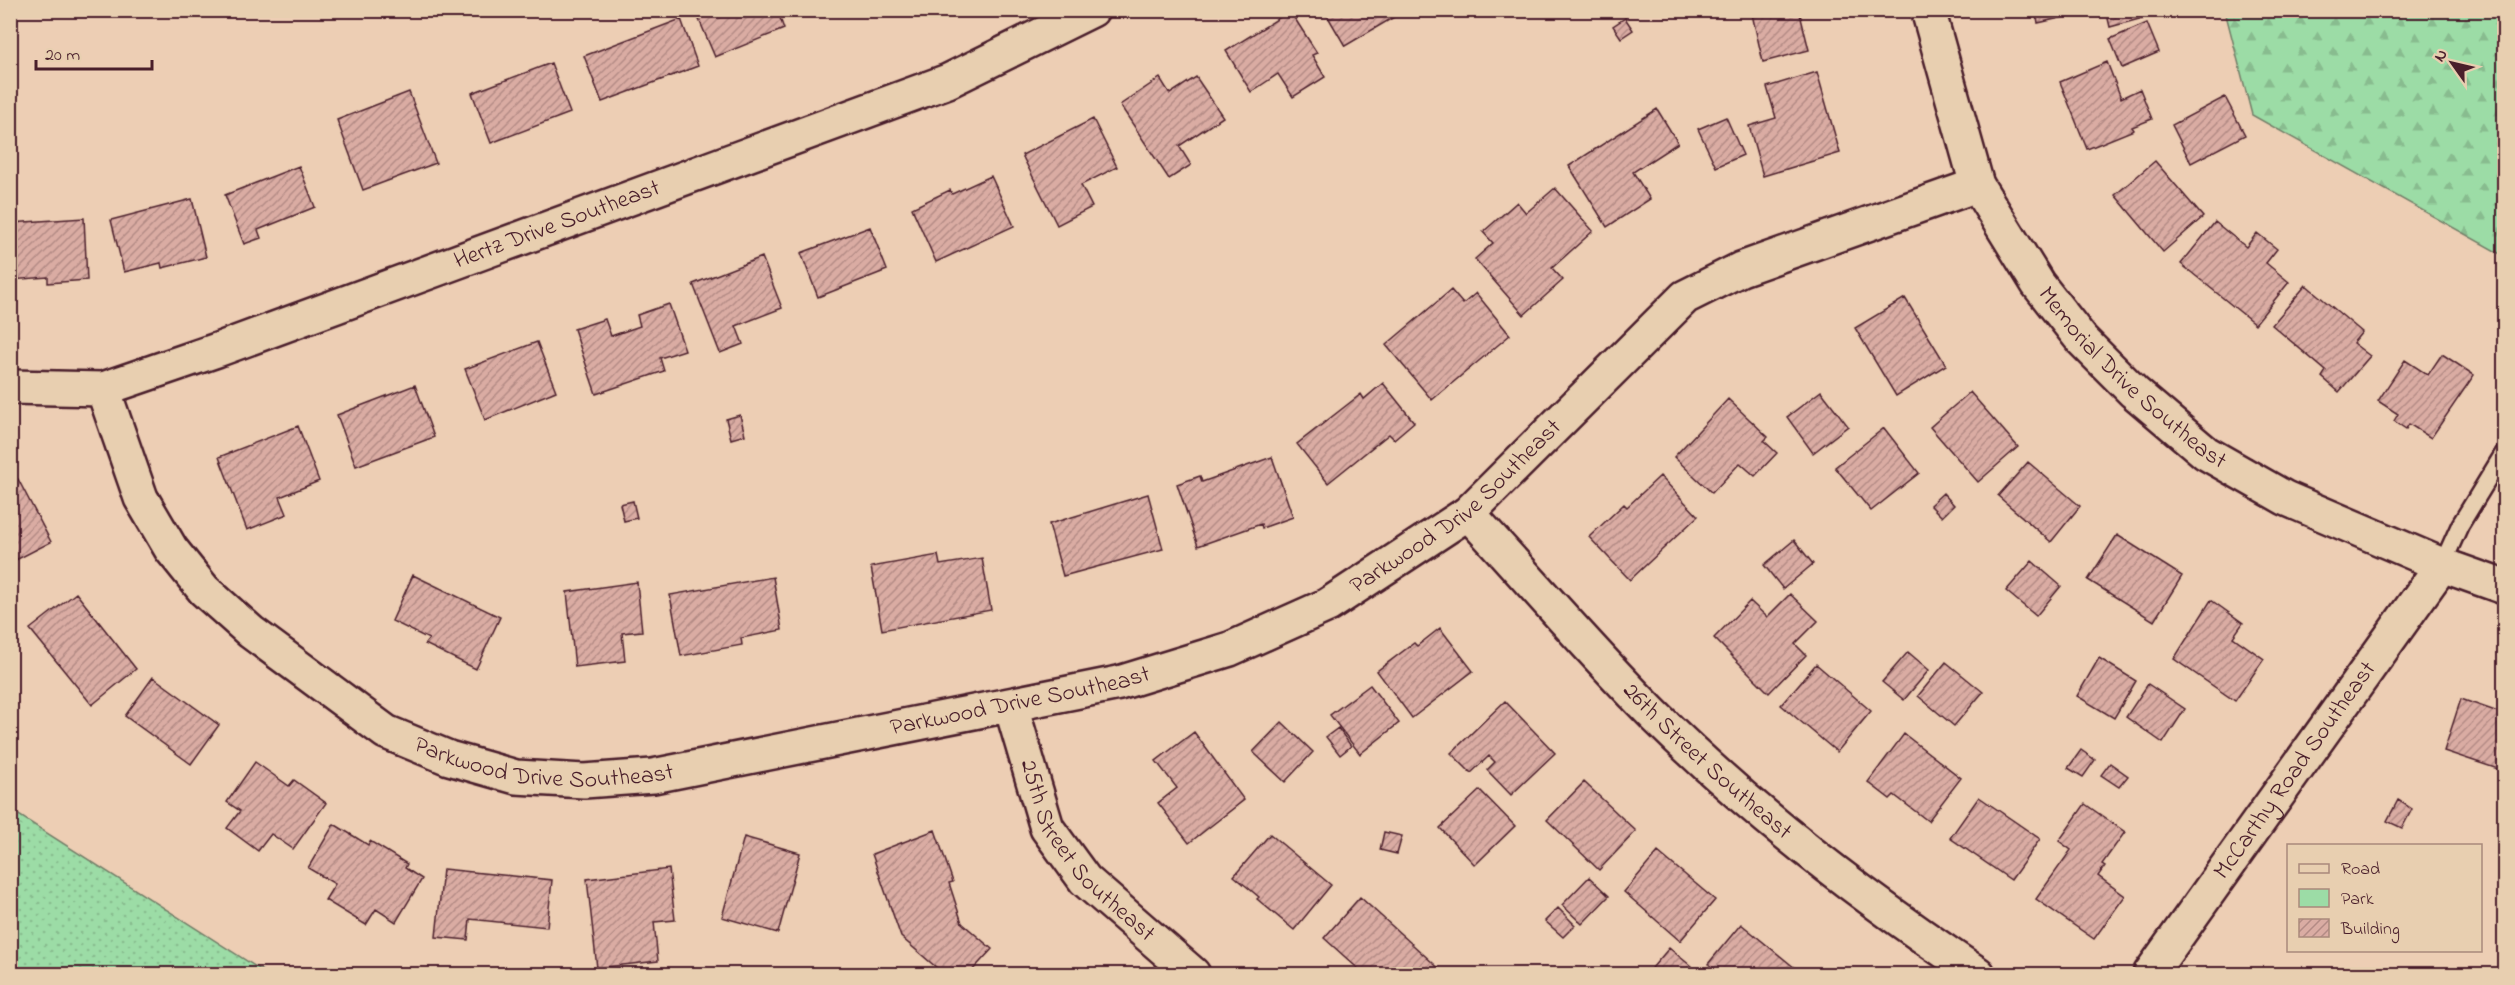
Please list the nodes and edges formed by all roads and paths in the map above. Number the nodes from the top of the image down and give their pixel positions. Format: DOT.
graph roads {
  1 [pos="1092,10"];
  2 [pos="1929,10"];
  3 [pos="1977,185"];
  4 [pos="10,387"];
  5 [pos="103,389"];
  6 [pos="2505,453"];
  7 [pos="1468,513"];
  8 [pos="2442,566"];
  9 [pos="2505,586"];
  10 [pos="1011,706"];
  11 [pos="1193,975"];
  12 [pos="1978,975"];
  13 [pos="2150,975"];
  1 -- 5 [label="street, Hertz Drive Southeast"];
  2 -- 3 [label="street, Memorial Drive Southeast"];
  3 -- 7 [label="street, Parkwood Drive Southeast"];
  3 -- 8 [label="street, Memorial Drive Southeast"];
  4 -- 5 [label="street, Hertz Drive Southeast"];
  5 -- 10 [label="street, Parkwood Drive Southeast"];
  6 -- 8 [label="lane"];
  7 -- 10 [label="street, Parkwood Drive Southeast"];
  7 -- 12 [label="street, 26th Street Southeast"];
  8 -- 9 [label="street, Memorial Drive Southeast"];
  8 -- 13 [label="street, McCarthy Road Southeast"];
  10 -- 11 [label="street, 25th Street Southeast"];
}
